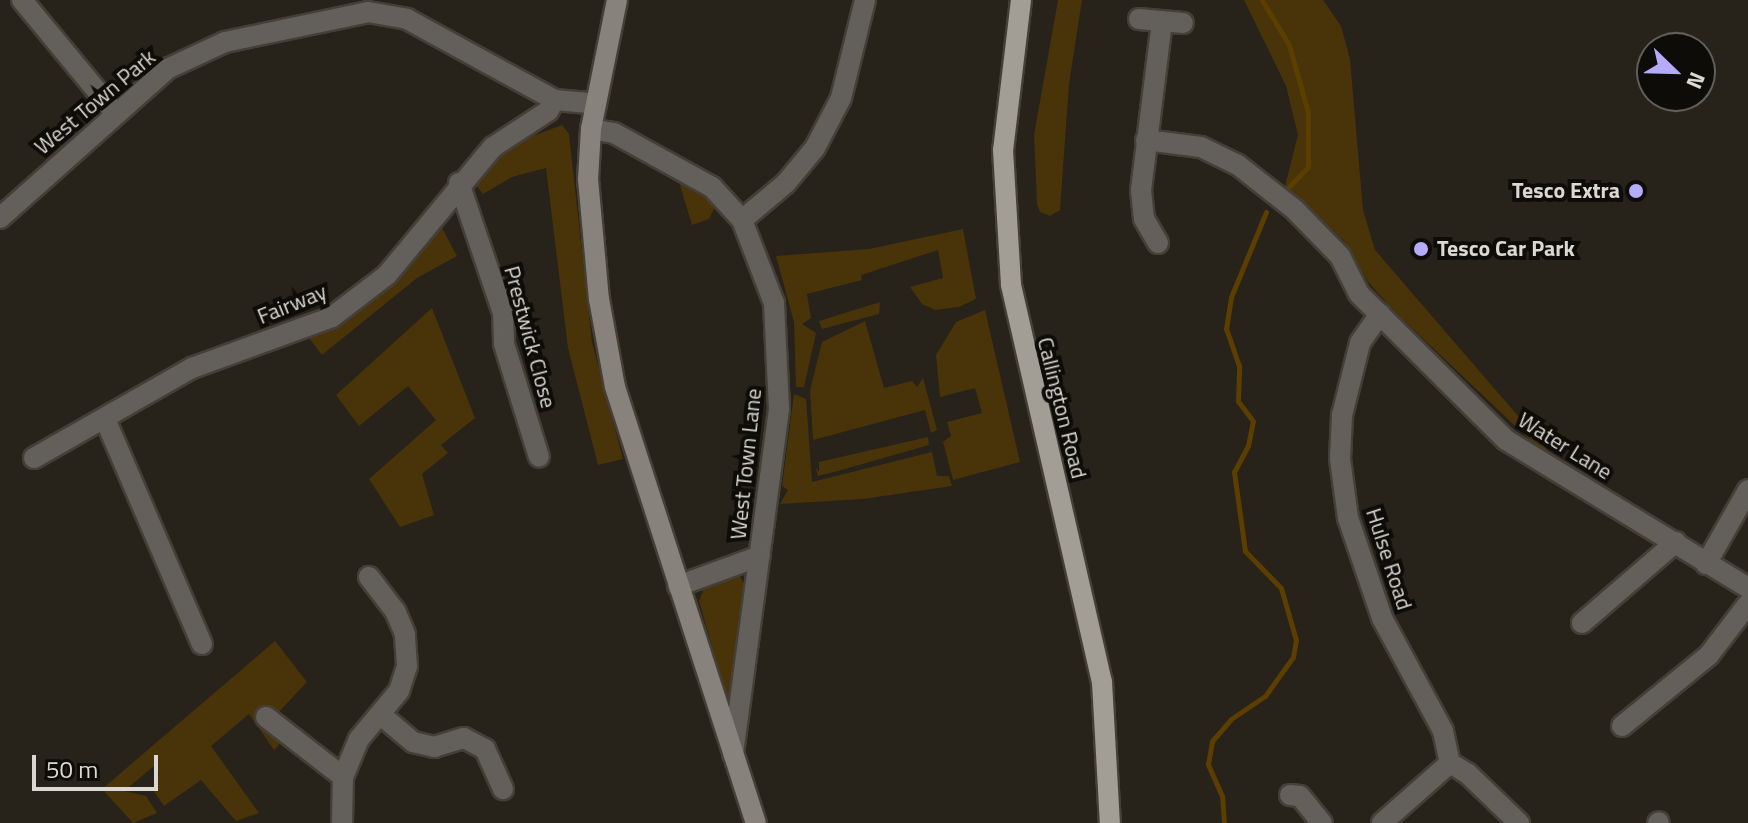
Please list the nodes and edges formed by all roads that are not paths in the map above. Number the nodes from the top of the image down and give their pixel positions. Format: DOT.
graph roads {
  1 [pos="22,0"];
  2 [pos="617,0"];
  3 [pos="865,0"];
  4 [pos="1021,0"];
  5 [pos="368,6"];
  6 [pos="1139,19"];
  7 [pos="555,100"];
  8 [pos="592,103"];
  9 [pos="115,113"];
  10 [pos="591,129"];
  11 [pos="1146,140"];
  12 [pos="459,183"];
  13 [pos="0,218"];
  14 [pos="742,220"];
  15 [pos="1158,243"];
  16 [pos="1380,314"];
  17 [pos="105,419"];
  18 [pos="539,457"];
  19 [pos="34,458"];
  20 [pos="1748,490"];
  21 [pos="1676,542"];
  22 [pos="760,556"];
  23 [pos="1706,564"];
  24 [pos="369,577"];
  25 [pos="678,586"];
  26 [pos="1748,588"];
  27 [pos="1748,604"];
  28 [pos="1582,623"];
  29 [pos="202,644"];
  30 [pos="381,715"];
  31 [pos="266,717"];
  32 [pos="1622,726"];
  33 [pos="733,754"];
  34 [pos="1450,763"];
  35 [pos="343,777"];
  36 [pos="503,789"];
  37 [pos="1290,795"];
  38 [pos="342,823"];
  39 [pos="756,823"];
  40 [pos="1110,823"];
  41 [pos="1322,823"];
  42 [pos="1382,823"];
  43 [pos="1519,823"];
  1 -- 9 [label="street"];
  2 -- 8 [label="main road, West Town Lane"];
  3 -- 14 [label="street"];
  4 -- 40 [label="main road, Callington Road"];
  5 -- 7 [label="street, West Town Park"];
  5 -- 9 [label="street, West Town Park"];
  6 -- 11 [label="street"];
  7 -- 8 [label="street, West Town Park"];
  7 -- 12 [label="street, Fairway"];
  8 -- 10 [label="main road, West Town Lane"];
  9 -- 13 [label="street, West Town Park"];
  10 -- 14 [label="street, West Town Lane"];
  10 -- 25 [label="main road, West Town Lane"];
  11 -- 15 [label="street"];
  11 -- 16 [label="street, Water Lane"];
  12 -- 17 [label="street, Fairway"];
  12 -- 18 [label="street, Prestwick Close"];
  14 -- 22 [label="street, West Town Lane"];
  16 -- 21 [label="street, Water Lane"];
  16 -- 34 [label="street, Hulse Road"];
  17 -- 19 [label="street, Fairway"];
  17 -- 29 [label="street"];
  20 -- 23 [label="street"];
  21 -- 23 [label="street, Water Lane"];
  21 -- 28 [label="street"];
  22 -- 25 [label="street"];
  22 -- 33 [label="street, West Town Lane"];
  23 -- 26 [label="street, Water Lane"];
  24 -- 30 [label="street"];
  25 -- 33 [label="main road, West Town Lane"];
  27 -- 32 [label="street"];
  30 -- 35 [label="street"];
  30 -- 36 [label="street"];
  31 -- 35 [label="street"];
  33 -- 39 [label="main road, West Town Lane"];
  34 -- 42 [label="street"];
  34 -- 43 [label="street"];
  35 -- 38 [label="street"];
  37 -- 41 [label="street"];
}
